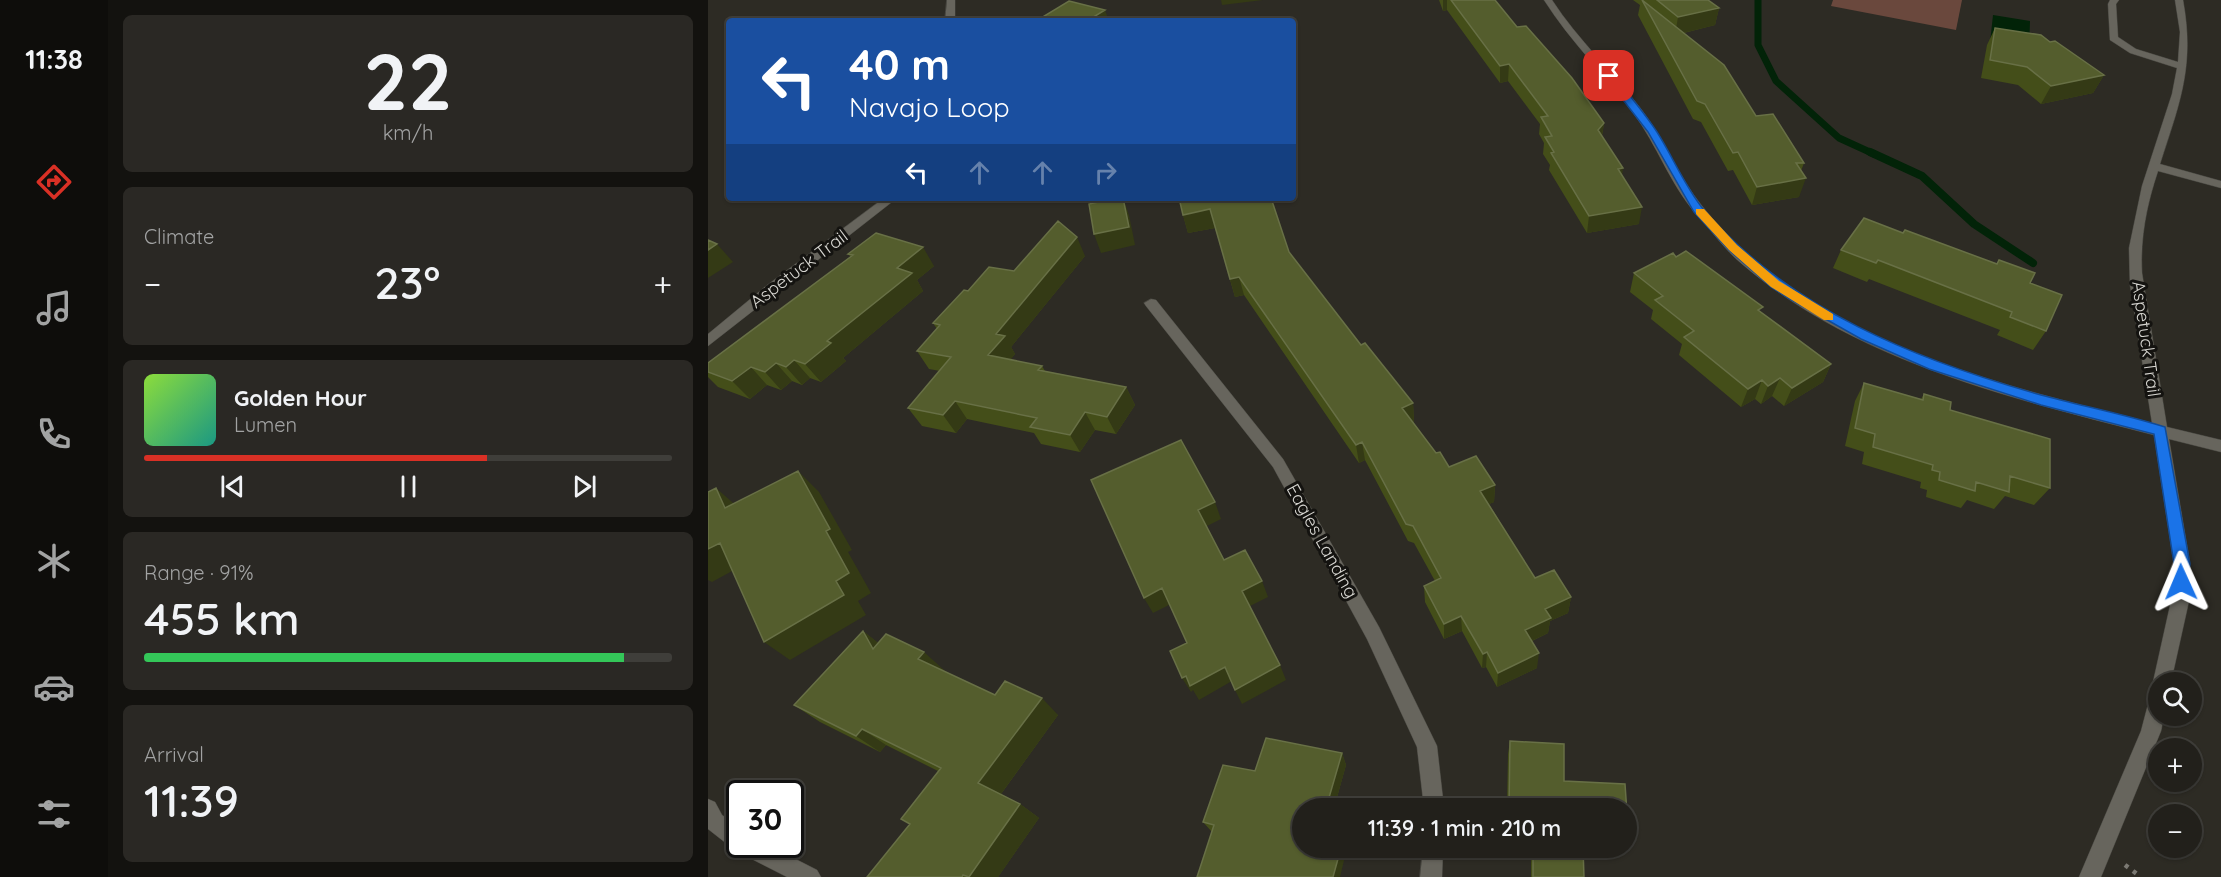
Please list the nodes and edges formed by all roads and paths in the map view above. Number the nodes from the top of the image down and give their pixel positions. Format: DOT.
graph roads {
  1 [pos="951,0"];
  2 [pos="1548,0"];
  3 [pos="2115,0"];
  4 [pos="2179,0"];
  5 [pos="950,18"];
  6 [pos="2184,67"];
  7 [pos="2154,166"];
  8 [pos="2221,185"];
  9 [pos="887,201"];
  10 [pos="1151,303"];
  11 [pos="708,341"];
  12 [pos="2160,430"];
  13 [pos="2221,446"];
  14 [pos="2164,672"];
  15 [pos="2152,726"];
  16 [pos="1433,798"];
  17 [pos="708,809"];
  18 [pos="726,831"];
  19 [pos="771,858"];
  20 [pos="1432,858"];
  21 [pos="810,877"];
  22 [pos="1431,877"];
  23 [pos="2090,877"];
  1 -- 5 [label="street"];
  2 -- 12 [label="street"];
  3 -- 6 [label="street"];
  4 -- 6 [label="street, Aspetuck Trail"];
  6 -- 7 [label="street, Aspetuck Trail"];
  7 -- 8 [label="street"];
  7 -- 12 [label="street, Aspetuck Trail"];
  9 -- 11 [label="street, Aspetuck Trail"];
  10 -- 16 [label="street, Eagles Landing"];
  12 -- 13 [label="street"];
  12 -- 14 [label="street, Aspetuck Trail"];
  15 -- 23 [label="street"];
  17 -- 18 [label="street"];
  19 -- 21 [label="street"];
  20 -- 22 [label="street"];
}
